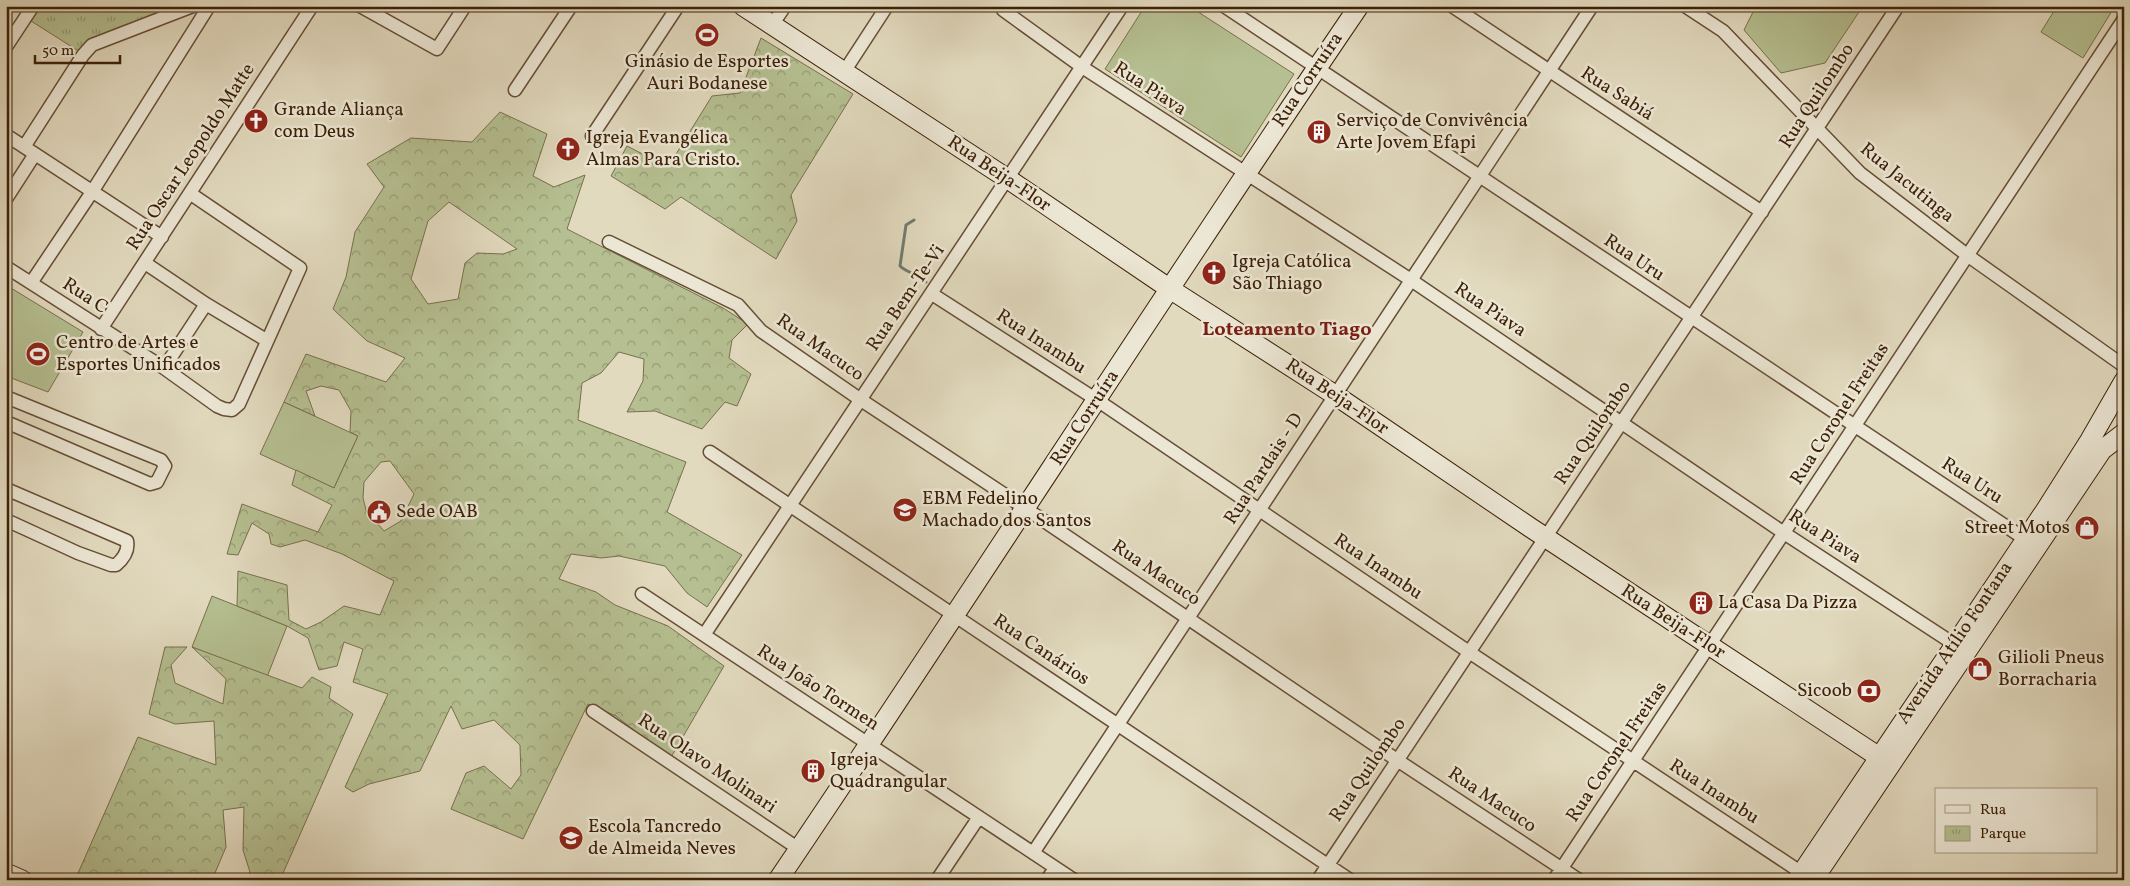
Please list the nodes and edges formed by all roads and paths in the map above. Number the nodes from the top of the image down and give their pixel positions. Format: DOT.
graph roads {
  1 [pos="33,6"];
  2 [pos="193,6"];
  3 [pos="210,6"];
  4 [pos="312,6"];
  5 [pos="360,6"];
  6 [pos="465,6"];
  7 [pos="571,6"];
  8 [pos="678,6"];
  9 [pos="743,6"];
  10 [pos="785,6"];
  11 [pos="887,6"];
  12 [pos="1122,6"];
  13 [pos="1224,6"];
  14 [pos="1358,6"];
  15 [pos="1452,6"];
  16 [pos="1592,6"];
  17 [pos="1685,6"];
  18 [pos="1898,6"];
  19 [pos="1003,10"];
  20 [pos="2124,19"];
  21 [pos="772,25"];
  22 [pos="6,46"];
  23 [pos="1082,67"];
  24 [pos="1317,67"];
  25 [pos="1549,71"];
  26 [pos="844,72"];
  27 [pos="515,90"];
  28 [pos="1818,128"];
  29 [pos="6,135"];
  30 [pos="592,136"];
  31 [pos="24,147"];
  32 [pos="35,154"];
  33 [pos="1245,173"];
  34 [pos="1479,177"];
  35 [pos="1008,179"];
  36 [pos="92,192"];
  37 [pos="191,194"];
  38 [pos="6,199"];
  39 [pos="1762,212"];
  40 [pos="162,237"];
  41 [pos="609,242"];
  42 [pos="1967,255"];
  43 [pos="145,263"];
  44 [pos="6,267"];
  45 [pos="1411,280"];
  46 [pos="31,283"];
  47 [pos="1170,289"];
  48 [pos="932,294"];
  49 [pos="206,304"];
  50 [pos="1692,319"];
  51 [pos="101,329"];
  52 [pos="266,340"];
  53 [pos="2124,366"];
  54 [pos="164,368"];
  55 [pos="2124,381"];
  56 [pos="1335,395"];
  57 [pos="6,397"];
  58 [pos="861,400"];
  59 [pos="1097,400"];
  60 [pos="2110,406"];
  61 [pos="6,422"];
  62 [pos="1623,422"];
  63 [pos="2124,423"];
  64 [pos="1854,427"];
  65 [pos="2124,434"];
  66 [pos="710,452"];
  67 [pos="6,489"];
  68 [pos="790,505"];
  69 [pos="1025,508"];
  70 [pos="1260,510"];
  71 [pos="6,520"];
  72 [pos="1784,532"];
  73 [pos="1546,538"];
  74 [pos="2025,539"];
  75 [pos="642,594"];
  76 [pos="954,614"];
  77 [pos="1189,617"];
  78 [pos="704,635"];
  79 [pos="1954,644"];
  80 [pos="1709,646"];
  81 [pos="1469,652"];
  82 [pos="593,711"];
  83 [pos="1118,725"];
  84 [pos="868,744"];
  85 [pos="1879,757"];
  86 [pos="1398,760"];
  87 [pos="1633,762"];
  88 [pos="979,817"];
  89 [pos="799,848"];
  90 [pos="1033,853"];
  91 [pos="1327,865"];
  92 [pos="1055,868"];
  93 [pos="1562,869"];
  94 [pos="6,873"];
  95 [pos="1804,877"];
  96 [pos="22,880"];
  97 [pos="778,880"];
  98 [pos="937,880"];
  99 [pos="1047,880"];
  100 [pos="1074,880"];
  101 [pos="1318,880"];
  102 [pos="1350,880"];
  103 [pos="1554,880"];
  104 [pos="1579,880"];
  1 -- 22 [label="street"];
  2 -- 31 [label="street"];
  3 -- 36 [label="street"];
  4 -- 37 [label="street, Rua Oscar Leopoldo Matte"];
  5 -- 6 [label="street"];
  7 -- 27 [label="street"];
  8 -- 30 [label="street"];
  9 -- 21 [label="street, Rua Beija-Flor"];
  10 -- 21 [label="street"];
  11 -- 26 [label="street"];
  12 -- 23 [label="street, Rua Bem-Te-Vi"];
  13 -- 24 [label="street, Rua Uru"];
  14 -- 24 [label="street, Rua Corruíra"];
  15 -- 25 [label="street, Rua Sabiá"];
  16 -- 25 [label="street, Rua Pardais - D"];
  17 -- 28 [label="street, Rua Jacutinga"];
  18 -- 28 [label="street, Rua Quilombo"];
  19 -- 23 [label="street, Rua Piava"];
  20 -- 42 [label="street, Rua Coronel Freitas"];
  21 -- 26 [label="street, Rua Beija-Flor"];
  23 -- 33 [label="street, Rua Piava"];
  23 -- 35 [label="street, Rua Bem-Te-Vi"];
  24 -- 33 [label="street, Rua Corruíra"];
  24 -- 34 [label="street, Rua Uru"];
  25 -- 34 [label="street, Rua Pardais - D"];
  25 -- 39 [label="street, Rua Sabiá"];
  26 -- 35 [label="street, Rua Beija-Flor"];
  28 -- 39 [label="street, Rua Quilombo"];
  28 -- 42 [label="street, Rua Jacutinga"];
  29 -- 31 [label="street"];
  31 -- 32 [label="street"];
  32 -- 36 [label="street"];
  32 -- 38 [label="street"];
  33 -- 45 [label="street, Rua Piava"];
  33 -- 47 [label="street, Rua Corruíra"];
  34 -- 45 [label="street, Rua Pardais - D"];
  34 -- 50 [label="street, Rua Uru"];
  35 -- 47 [label="street, Rua Beija-Flor"];
  35 -- 48 [label="street, Rua Bem-Te-Vi"];
  36 -- 40 [label="street"];
  36 -- 46 [label="street"];
  37 -- 40 [label="street, Rua Oscar Leopoldo Matte"];
  37 -- 52 [label="street"];
  39 -- 50 [label="street, Rua Quilombo"];
  40 -- 43 [label="street, Rua Oscar Leopoldo Matte"];
  41 -- 58 [label="street, Rua Macuco"];
  42 -- 53 [label="street, Rua Jacutinga"];
  42 -- 64 [label="street, Rua Coronel Freitas"];
  43 -- 49 [label="street"];
  43 -- 51 [label="street, Rua Oscar Leopoldo Matte"];
  44 -- 46 [label="street, Rua C"];
  45 -- 56 [label="street, Rua Pardais - D"];
  45 -- 62 [label="street, Rua Piava"];
  46 -- 51 [label="street, Rua C"];
  47 -- 56 [label="street, Rua Beija-Flor"];
  47 -- 59 [label="street, Rua Corruíra"];
  48 -- 58 [label="street, Rua Bem-Te-Vi"];
  48 -- 59 [label="street, Rua Inambu"];
  49 -- 52 [label="street"];
  49 -- 54 [label="street"];
  50 -- 62 [label="street, Rua Quilombo"];
  50 -- 64 [label="street, Rua Uru"];
  51 -- 54 [label="street, Rua C"];
  52 -- 54 [label="street, Rua C"];
  55 -- 60 [label="street, Avenida Atílio Fontana"];
  56 -- 70 [label="street, Rua Pardais - D"];
  56 -- 73 [label="street, Rua Beija-Flor"];
  57 -- 61 [label="street"];
  58 -- 68 [label="street, Rua Bem-Te-Vi"];
  58 -- 69 [label="street, Rua Macuco"];
  59 -- 69 [label="street, Rua Corruíra"];
  59 -- 70 [label="street, Rua Inambu"];
  60 -- 63 [label="street"];
  60 -- 74 [label="street, Avenida Atílio Fontana"];
  62 -- 72 [label="street, Rua Piava"];
  62 -- 73 [label="street, Rua Quilombo"];
  64 -- 72 [label="street, Rua Coronel Freitas"];
  64 -- 74 [label="street, Rua Uru"];
  65 -- 95 [label="street, Avenida Atílio Fontana"];
  66 -- 68 [label="street, Rua Canários"];
  67 -- 71 [label="street"];
  68 -- 76 [label="street, Rua Canários"];
  68 -- 78 [label="street, Rua Bem-Te-Vi"];
  69 -- 76 [label="street, Rua Corruíra"];
  69 -- 77 [label="street, Rua Macuco"];
  70 -- 77 [label="street, Rua Pardais - D"];
  70 -- 81 [label="street, Rua Inambu"];
  72 -- 79 [label="street, Rua Piava"];
  72 -- 80 [label="street, Rua Coronel Freitas"];
  73 -- 80 [label="street, Rua Beija-Flor"];
  73 -- 81 [label="street, Rua Quilombo"];
  74 -- 79 [label="street, Avenida Atílio Fontana"];
  75 -- 78 [label="street, Rua João Tormen"];
  76 -- 83 [label="street, Rua Canários"];
  76 -- 84 [label="street, Rua Corruíra"];
  77 -- 83 [label="street, Rua Pardais - D"];
  77 -- 86 [label="street, Rua Macuco"];
  78 -- 84 [label="street, Rua João Tormen"];
  79 -- 85 [label="street, Avenida Atílio Fontana"];
  80 -- 85 [label="street, Rua Beija-Flor"];
  80 -- 87 [label="street, Rua Coronel Freitas"];
  81 -- 86 [label="street, Rua Quilombo"];
  81 -- 87 [label="street, Rua Inambu"];
  82 -- 89 [label="street, Rua Olavo Molinari"];
  83 -- 90 [label="street, Rua Pardais - D"];
  83 -- 91 [label="street, Rua Canários"];
  84 -- 88 [label="street, Rua João Tormen"];
  84 -- 89 [label="street, Rua Corruíra"];
  85 -- 95 [label="street, Avenida Atílio Fontana"];
  86 -- 91 [label="street, Rua Quilombo"];
  86 -- 93 [label="street, Rua Macuco"];
  87 -- 93 [label="street, Rua Coronel Freitas"];
  87 -- 95 [label="street, Rua Inambu"];
  88 -- 90 [label="street, Rua João Tormen"];
  88 -- 98 [label="street"];
  89 -- 97 [label="street, Rua Corruíra"];
  90 -- 92 [label="street, Rua João Tormen"];
  91 -- 101 [label="street, Rua Quilombo"];
  91 -- 102 [label="street, Rua Canários"];
  92 -- 99 [label="street"];
  92 -- 100 [label="street, Rua João Tormen"];
  93 -- 103 [label="street, Rua Coronel Freitas"];
  93 -- 104 [label="street, Rua Macuco"];
  94 -- 96 [label="street"];
}
